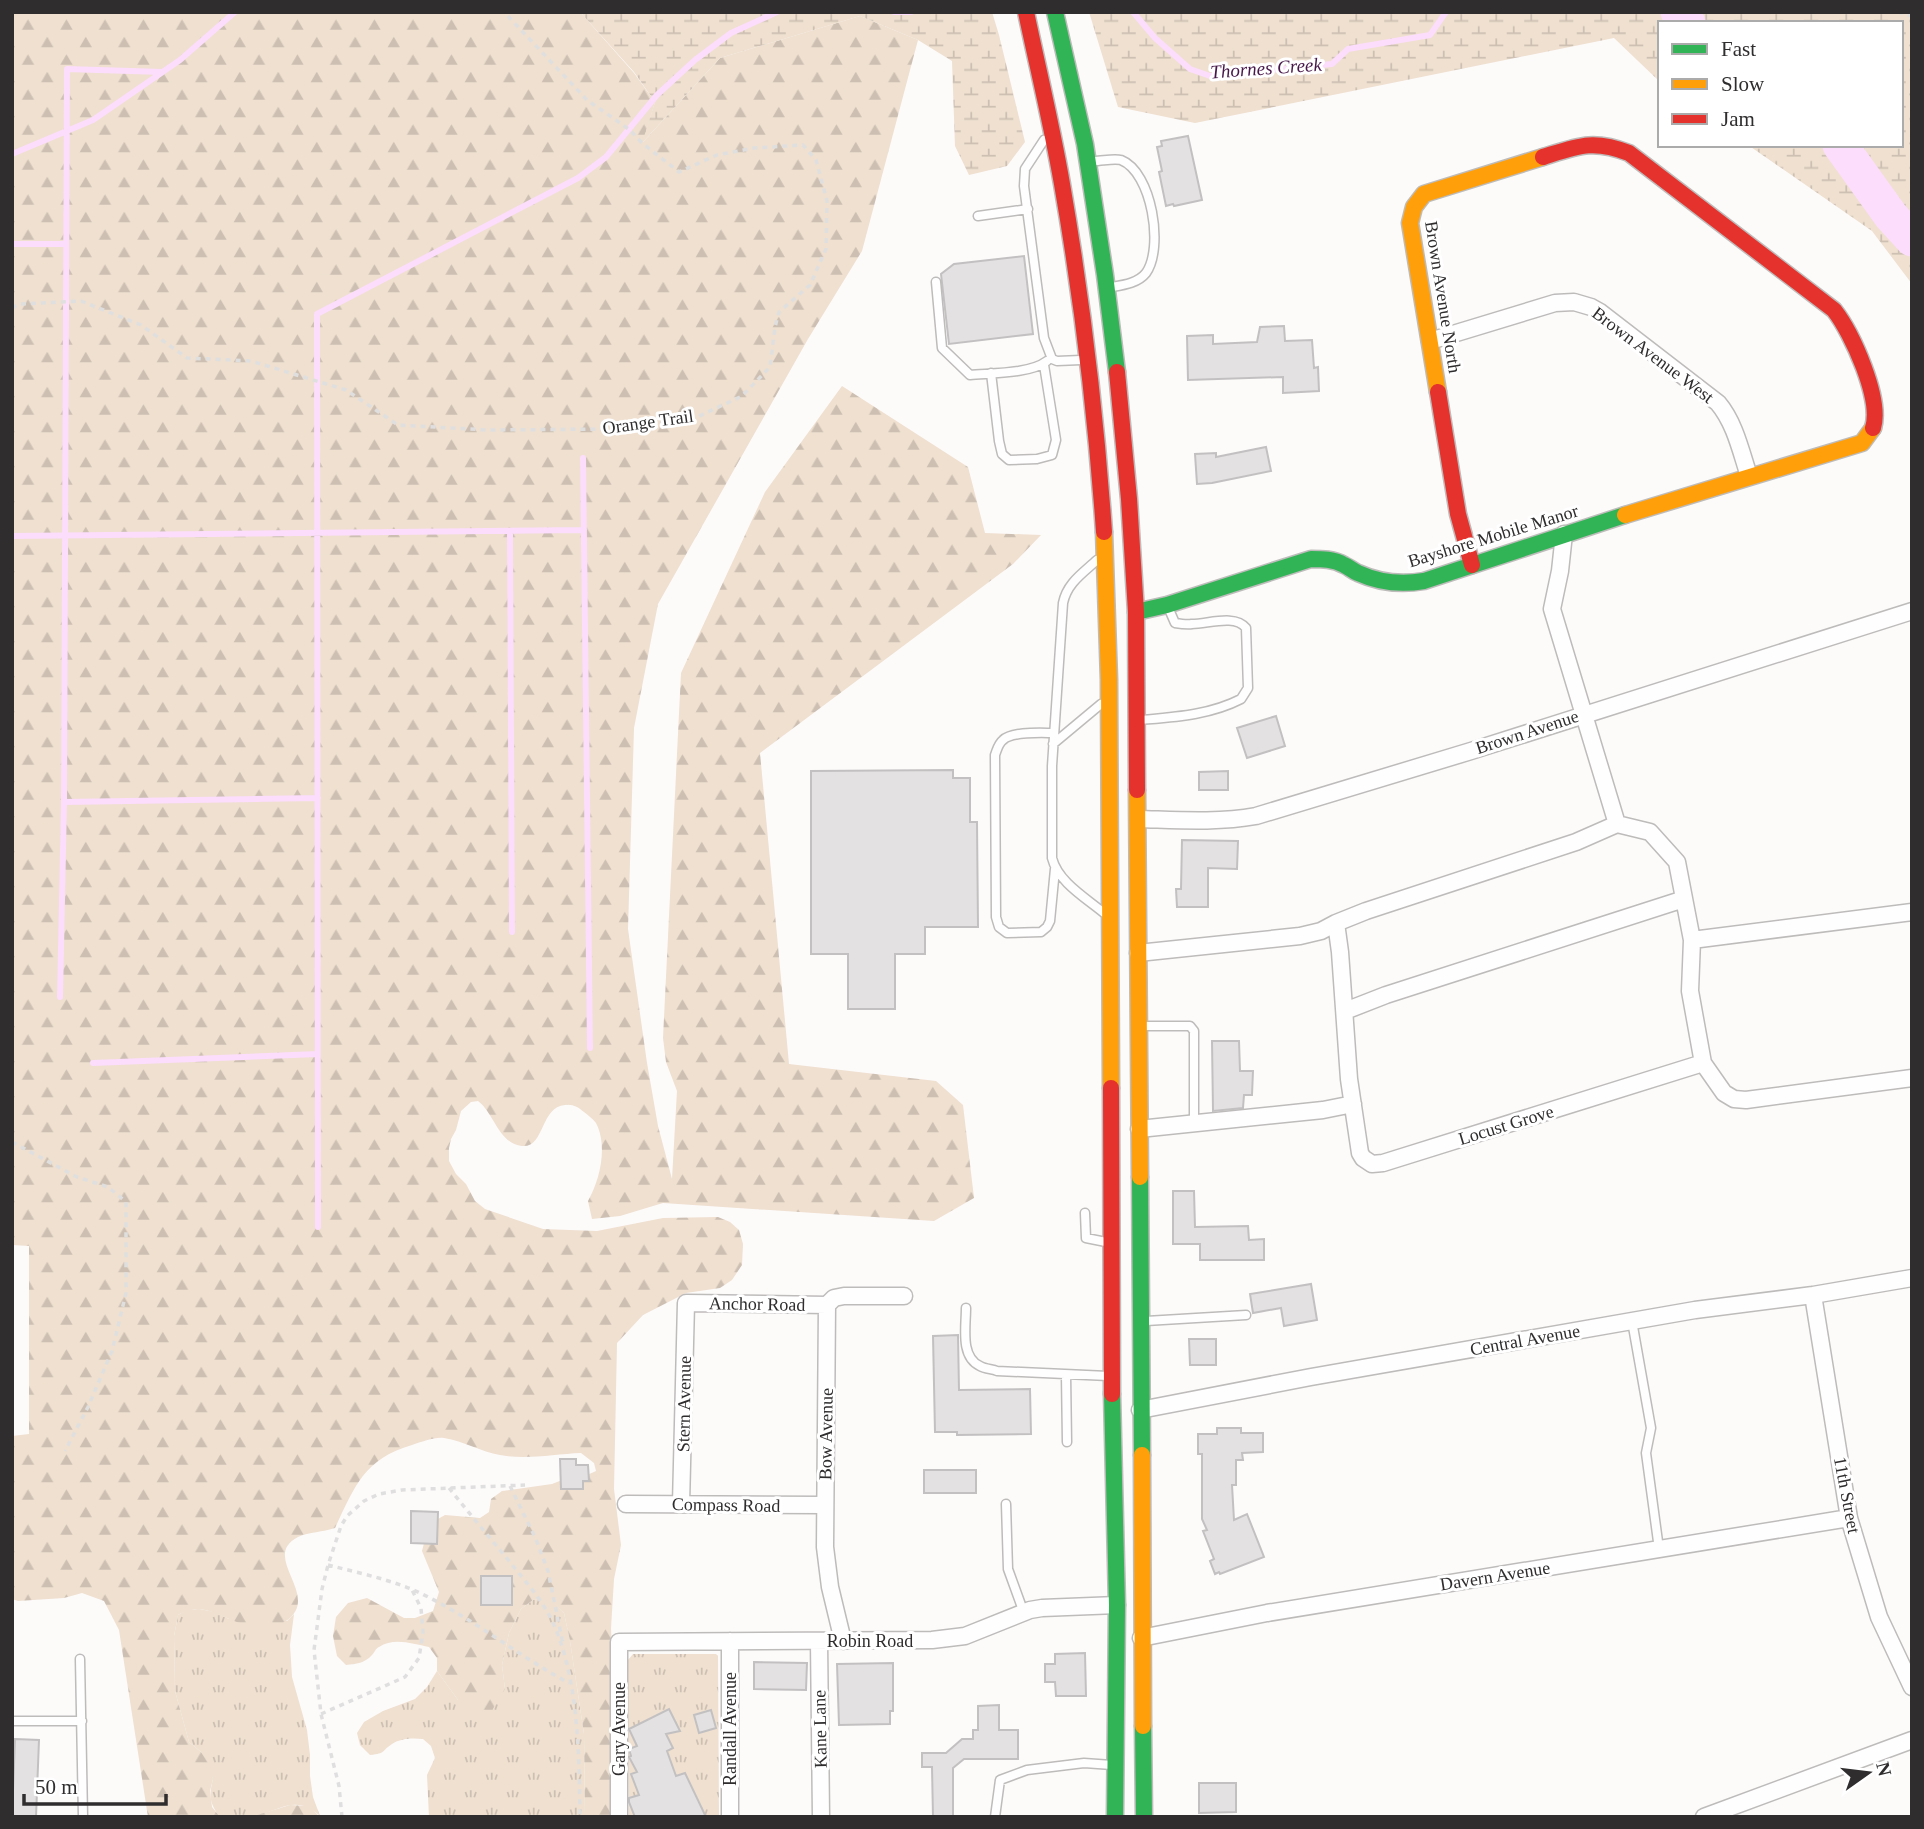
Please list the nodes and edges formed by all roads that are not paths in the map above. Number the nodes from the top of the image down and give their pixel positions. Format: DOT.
graph roads {
  1 [pos="1026,12"];
  2 [pos="1055,12"];
  3 [pos="1051,128"];
  4 [pos="1088,162"];
  5 [pos="1028,209"];
  6 [pos="978,216"];
  7 [pos="936,282"];
  8 [pos="1107,288"];
  9 [pos="1430,341"];
  10 [pos="1052,357"];
  11 [pos="1088,359"];
  12 [pos="1044,365"];
  13 [pos="992,373"];
  14 [pos="1861,443"];
  15 [pos="1749,476"];
  16 [pos="1564,534"];
  17 [pos="1105,553"];
  18 [pos="1472,565"];
  19 [pos="1167,604"];
  20 [pos="1912,611"];
  21 [pos="1136,612"];
  22 [pos="1109,697"];
  23 [pos="1583,714"];
  24 [pos="1137,720"];
  25 [pos="1054,733"];
  26 [pos="1053,744"];
  27 [pos="1138,819"];
  28 [pos="1617,824"];
  29 [pos="1055,868"];
  30 [pos="1684,898"];
  31 [pos="1912,912"];
  32 [pos="1110,918"];
  33 [pos="1336,923"];
  34 [pos="1692,940"];
  35 [pos="1138,953"];
  36 [pos="1345,1011"];
  37 [pos="1138,1026"];
  38 [pos="1703,1063"];
  39 [pos="1912,1078"];
  40 [pos="1353,1104"];
  41 [pos="1194,1123"];
  42 [pos="1139,1129"];
  43 [pos="1085,1213"];
  44 [pos="1111,1244"];
  45 [pos="1912,1278"];
  46 [pos="1813,1294"];
  47 [pos="904,1296"];
  48 [pos="687,1303"];
  49 [pos="827,1305"];
  50 [pos="966,1308"];
  51 [pos="1245,1315"];
  52 [pos="1140,1321"];
  53 [pos="1632,1321"];
  54 [pos="1066,1375"];
  55 [pos="1112,1376"];
  56 [pos="1140,1410"];
  57 [pos="1067,1442"];
  58 [pos="626,1504"];
  59 [pos="681,1504"];
  60 [pos="1006,1504"];
  61 [pos="825,1506"];
  62 [pos="1849,1518"];
  63 [pos="1659,1549"];
  64 [pos="1117,1605"];
  65 [pos="1024,1613"];
  66 [pos="1141,1637"];
  67 [pos="730,1641"];
  68 [pos="819,1641"];
  69 [pos="843,1641"];
  70 [pos="619,1642"];
  71 [pos="80,1659"];
  72 [pos="1912,1687"];
  73 [pos="12,1721"];
  74 [pos="82,1721"];
  75 [pos="1912,1740"];
  76 [pos="1115,1765"];
  77 [pos="83,1817"];
  78 [pos="619,1817"];
  79 [pos="730,1817"];
  80 [pos="821,1817"];
  81 [pos="995,1817"];
  82 [pos="1115,1817"];
  83 [pos="1144,1817"];
  84 [pos="1704,1817"];
  1 -- 3 [label="main road"];
  2 -- 4 [label="main road"];
  3 -- 5 [label="lane"];
  3 -- 11 [label="main road"];
  4 -- 8 [label="main road"];
  4 -- 8 [label="lane"];
  5 -- 6 [label="lane"];
  5 -- 10 [label="lane"];
  7 -- 13 [label="lane"];
  8 -- 21 [label="main road"];
  9 -- 14 [label="main road, Brown Avenue North"];
  9 -- 15 [label="street, Brown Avenue West"];
  9 -- 18 [label="main road, Brown Avenue North"];
  10 -- 11 [label="lane"];
  10 -- 12 [label="lane"];
  11 -- 17 [label="main road"];
  12 -- 13 [label="lane"];
  12 -- 13 [label="lane"];
  14 -- 15 [label="main road, Bayshore Mobile Manor"];
  15 -- 16 [label="main road, Bayshore Mobile Manor"];
  16 -- 18 [label="main road, Bayshore Mobile Manor"];
  16 -- 23 [label="street"];
  17 -- 22 [label="main road"];
  17 -- 25 [label="lane"];
  18 -- 19 [label="main road, Bayshore Mobile Manor"];
  19 -- 21 [label="main road, Bayshore Mobile Manor"];
  19 -- 24 [label="lane"];
  20 -- 23 [label="street, Brown Avenue"];
  21 -- 24 [label="main road"];
  22 -- 26 [label="lane"];
  22 -- 32 [label="main road"];
  23 -- 27 [label="street, Brown Avenue"];
  23 -- 28 [label="street"];
  24 -- 27 [label="main road"];
  25 -- 26 [label="lane"];
  25 -- 29 [label="lane"];
  26 -- 29 [label="lane"];
  27 -- 35 [label="main road"];
  28 -- 30 [label="street"];
  28 -- 33 [label="street"];
  29 -- 32 [label="lane"];
  30 -- 34 [label="street"];
  30 -- 36 [label="street"];
  31 -- 34 [label="street"];
  32 -- 44 [label="main road"];
  33 -- 35 [label="street"];
  33 -- 36 [label="street, Locust Grove"];
  34 -- 38 [label="street"];
  35 -- 37 [label="main road"];
  36 -- 40 [label="street, Locust Grove"];
  37 -- 41 [label="lane"];
  37 -- 42 [label="main road"];
  38 -- 39 [label="street"];
  38 -- 40 [label="street, Locust Grove"];
  40 -- 41 [label="street"];
  41 -- 42 [label="street"];
  42 -- 52 [label="main road"];
  43 -- 44 [label="lane"];
  44 -- 55 [label="main road"];
  45 -- 46 [label="street, Central Avenue"];
  46 -- 53 [label="street, Central Avenue"];
  46 -- 62 [label="street, 11th Street"];
  47 -- 49 [label="street"];
  48 -- 49 [label="street, Anchor Road"];
  48 -- 59 [label="street, Stern Avenue"];
  49 -- 61 [label="street, Bow Avenue"];
  50 -- 54 [label="lane"];
  51 -- 52 [label="lane"];
  52 -- 56 [label="main road"];
  53 -- 56 [label="street, Central Avenue"];
  53 -- 63 [label="lane"];
  54 -- 55 [label="lane"];
  54 -- 57 [label="lane"];
  55 -- 64 [label="main road"];
  56 -- 66 [label="main road"];
  58 -- 59 [label="street, Compass Road"];
  59 -- 61 [label="street, Compass Road"];
  60 -- 65 [label="lane"];
  61 -- 69 [label="street, Bow Avenue"];
  62 -- 63 [label="street, Davern Avenue"];
  62 -- 72 [label="street, 11th Street"];
  63 -- 66 [label="street, Davern Avenue"];
  64 -- 65 [label="street, Robin Road"];
  64 -- 76 [label="main road"];
  65 -- 69 [label="street, Robin Road"];
  66 -- 83 [label="main road"];
  67 -- 68 [label="street, Robin Road"];
  67 -- 70 [label="street, Robin Road"];
  67 -- 79 [label="street, Randall Avenue"];
  68 -- 69 [label="street, Robin Road"];
  68 -- 80 [label="street, Kane Lane"];
  70 -- 78 [label="street, Gary Avenue"];
  71 -- 74 [label="lane"];
  73 -- 74 [label="lane"];
  74 -- 77 [label="lane"];
  75 -- 84 [label="street"];
  76 -- 81 [label="lane"];
  76 -- 82 [label="main road"];
}
